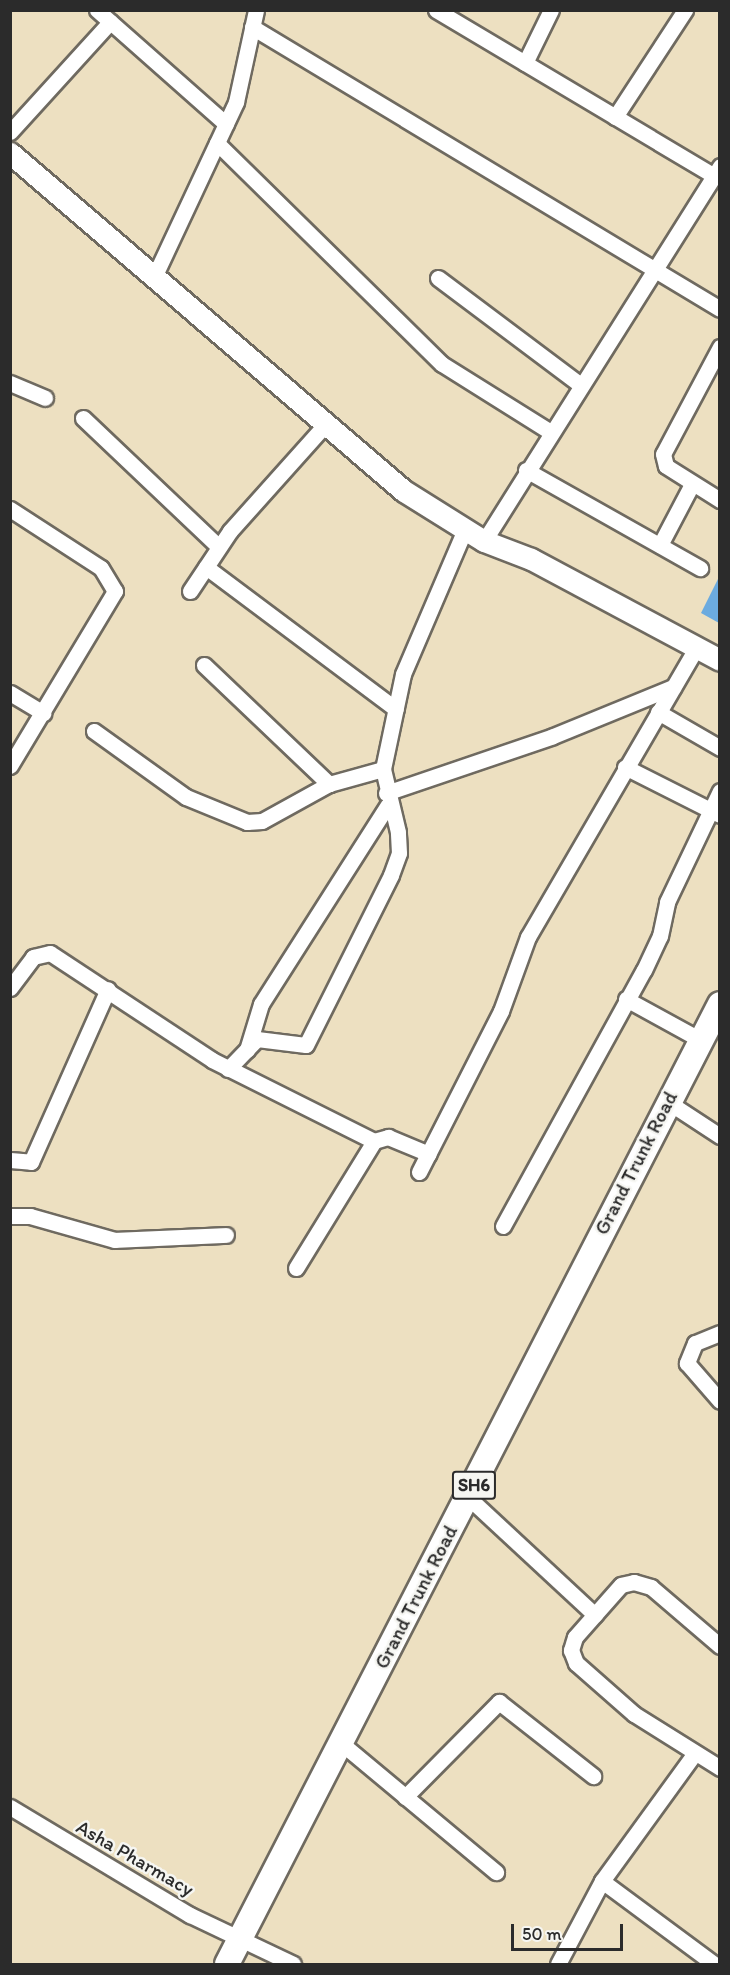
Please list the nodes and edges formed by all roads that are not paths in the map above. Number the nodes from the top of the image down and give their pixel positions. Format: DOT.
graph roads {
  1 [pos="97,10"];
  2 [pos="256,10"];
  3 [pos="436,10"];
  4 [pos="550,10"];
  5 [pos="685,10"];
  6 [pos="110,22"];
  7 [pos="252,27"];
  8 [pos="525,63"];
  9 [pos="615,117"];
  10 [pos="226,124"];
  11 [pos="10,132"];
  12 [pos="217,143"];
  13 [pos="10,153"];
  14 [pos="716,170"];
  15 [pos="651,271"];
  16 [pos="156,273"];
  17 [pos="438,278"];
  18 [pos="720,309"];
  19 [pos="720,347"];
  20 [pos="10,383"];
  21 [pos="578,383"];
  22 [pos="45,398"];
  23 [pos="83,418"];
  24 [pos="324,426"];
  25 [pos="549,431"];
  26 [pos="526,471"];
  27 [pos="692,484"];
  28 [pos="720,500"];
  29 [pos="10,509"];
  30 [pos="465,529"];
  31 [pos="484,541"];
  32 [pos="660,545"];
  33 [pos="219,547"];
  34 [pos="206,567"];
  35 [pos="700,568"];
  36 [pos="190,591"];
  37 [pos="696,647"];
  38 [pos="720,660"];
  39 [pos="204,665"];
  40 [pos="673,687"];
  41 [pos="10,693"];
  42 [pos="396,709"];
  43 [pos="658,712"];
  44 [pos="43,713"];
  45 [pos="94,731"];
  46 [pos="720,748"];
  47 [pos="10,766"];
  48 [pos="625,767"];
  49 [pos="383,769"];
  50 [pos="329,784"];
  51 [pos="720,791"];
  52 [pos="387,799"];
  53 [pos="715,813"];
  54 [pos="10,988"];
  55 [pos="108,989"];
  56 [pos="626,999"];
  57 [pos="720,1004"];
  58 [pos="701,1040"];
  59 [pos="247,1050"];
  60 [pos="228,1069"];
  61 [pos="668,1102"];
  62 [pos="720,1136"];
  63 [pos="374,1141"];
  64 [pos="429,1154"];
  65 [pos="10,1160"];
  66 [pos="419,1172"];
  67 [pos="10,1216"];
  68 [pos="503,1226"];
  69 [pos="226,1235"];
  70 [pos="296,1268"];
  71 [pos="720,1333"];
  72 [pos="720,1401"];
  73 [pos="468,1497"];
  74 [pos="595,1615"];
  75 [pos="720,1646"];
  76 [pos="341,1743"];
  77 [pos="695,1753"];
  78 [pos="720,1768"];
  79 [pos="593,1776"];
  80 [pos="405,1797"];
  81 [pos="12,1811"];
  82 [pos="496,1872"];
  83 [pos="602,1881"];
  84 [pos="240,1940"];
  85 [pos="227,1965"];
  86 [pos="293,1965"];
  87 [pos="558,1965"];
  88 [pos="714,1965"];
  1 -- 6 [label="street"];
  2 -- 7 [label="street"];
  3 -- 8 [label="street"];
  4 -- 8 [label="street"];
  5 -- 9 [label="street"];
  6 -- 10 [label="street"];
  6 -- 11 [label="street"];
  7 -- 10 [label="street"];
  7 -- 15 [label="street"];
  8 -- 9 [label="street"];
  9 -- 14 [label="street"];
  10 -- 12 [label="street"];
  12 -- 16 [label="street"];
  12 -- 25 [label="street"];
  13 -- 16 [label="street"];
  14 -- 15 [label="street"];
  15 -- 18 [label="street"];
  15 -- 21 [label="street"];
  16 -- 24 [label="street"];
  17 -- 21 [label="street"];
  19 -- 27 [label="street"];
  20 -- 22 [label="street"];
  21 -- 25 [label="street"];
  23 -- 33 [label="street"];
  24 -- 30 [label="street"];
  24 -- 33 [label="street"];
  25 -- 26 [label="street"];
  26 -- 31 [label="street"];
  26 -- 32 [label="street"];
  27 -- 28 [label="street"];
  27 -- 32 [label="street"];
  29 -- 44 [label="street"];
  30 -- 31 [label="street"];
  30 -- 42 [label="street"];
  31 -- 37 [label="street"];
  32 -- 35 [label="street"];
  33 -- 34 [label="street"];
  34 -- 36 [label="street"];
  34 -- 42 [label="street"];
  37 -- 38 [label="street"];
  37 -- 40 [label="street"];
  39 -- 50 [label="street"];
  40 -- 43 [label="street"];
  40 -- 52 [label="street"];
  41 -- 44 [label="street"];
  42 -- 49 [label="street"];
  43 -- 46 [label="street"];
  43 -- 48 [label="street"];
  44 -- 47 [label="street"];
  45 -- 50 [label="street"];
  48 -- 53 [label="street"];
  48 -- 64 [label="street"];
  49 -- 50 [label="street"];
  49 -- 52 [label="street"];
  51 -- 53 [label="street"];
  52 -- 59 [label="street"];
  52 -- 59 [label="street"];
  53 -- 56 [label="street"];
  54 -- 55 [label="street"];
  55 -- 60 [label="street"];
  55 -- 65 [label="street"];
  56 -- 58 [label="street"];
  56 -- 68 [label="street"];
  57 -- 58 [label="main road, Grand Trunk Road / SH6"];
  58 -- 61 [label="main road, Grand Trunk Road / SH6"];
  59 -- 60 [label="street"];
  60 -- 63 [label="street"];
  61 -- 62 [label="street"];
  61 -- 73 [label="main road, Grand Trunk Road / SH6"];
  63 -- 64 [label="street"];
  63 -- 70 [label="street"];
  64 -- 66 [label="street"];
  67 -- 69 [label="street"];
  71 -- 72 [label="street"];
  73 -- 74 [label="street"];
  73 -- 76 [label="main road, Grand Trunk Road / SH6"];
  74 -- 75 [label="street"];
  74 -- 77 [label="street"];
  76 -- 80 [label="street"];
  76 -- 84 [label="main road, Grand Trunk Road / SH6"];
  77 -- 78 [label="street"];
  77 -- 83 [label="street"];
  79 -- 80 [label="street"];
  80 -- 82 [label="street"];
  81 -- 84 [label="street, Asha Pharmacy"];
  83 -- 87 [label="street"];
  83 -- 88 [label="street"];
  84 -- 85 [label="main road, Grand Trunk Road / SH6"];
  84 -- 86 [label="street, Asha Pharmacy"];
}
